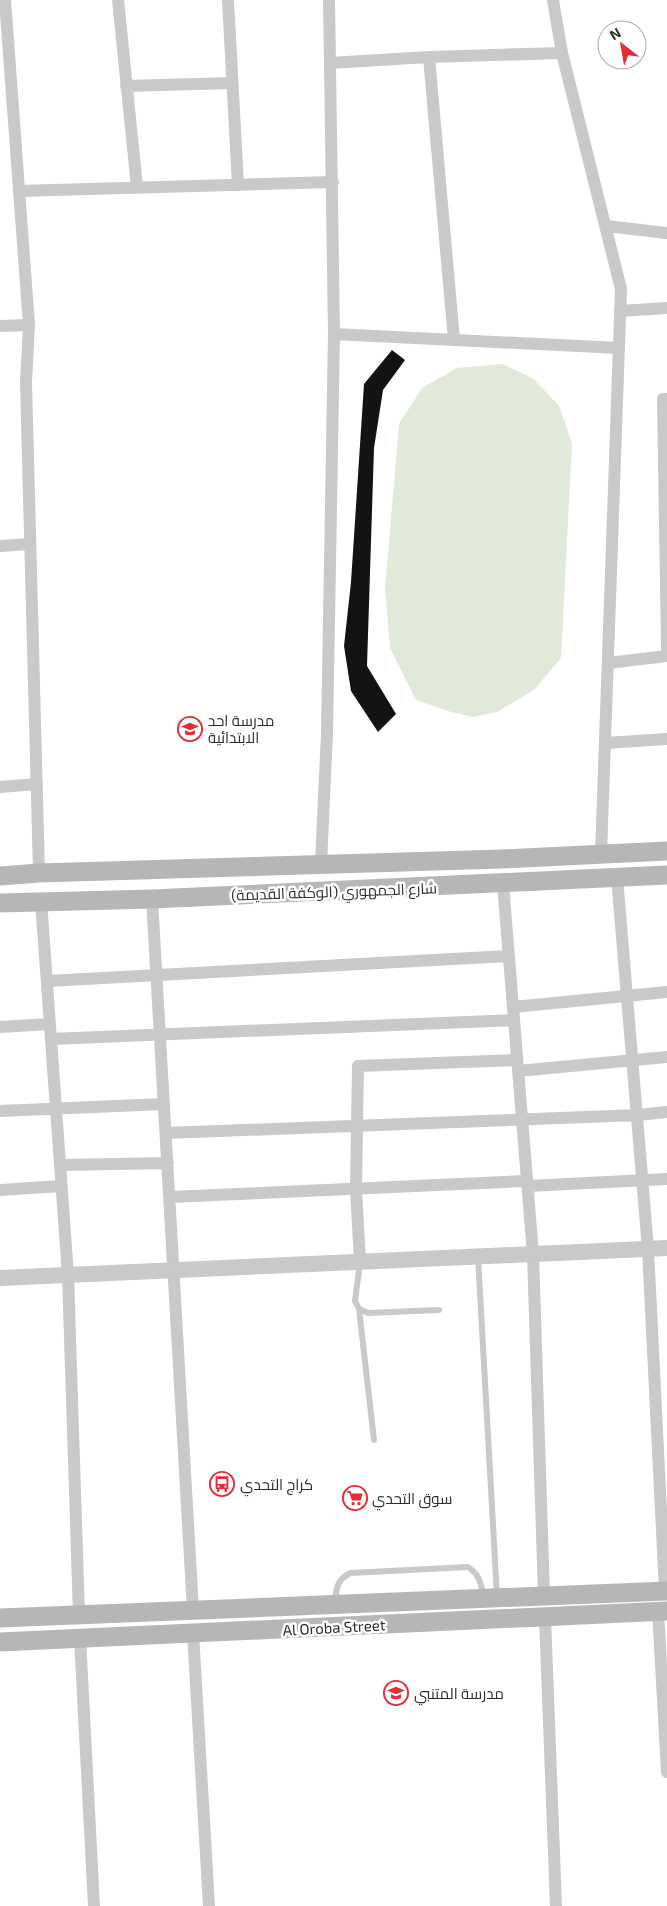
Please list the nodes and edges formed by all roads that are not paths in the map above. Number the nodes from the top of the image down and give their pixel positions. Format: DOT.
graph roads {
  1 [pos="5,0"];
  2 [pos="118,0"];
  3 [pos="228,0"];
  4 [pos="329,0"];
  5 [pos="553,0"];
  6 [pos="562,53"];
  7 [pos="429,57"];
  8 [pos="330,63"];
  9 [pos="232,83"];
  10 [pos="126,86"];
  11 [pos="6,97"];
  12 [pos="333,182"];
  13 [pos="238,185"];
  14 [pos="136,187"];
  15 [pos="19,191"];
  16 [pos="606,226"];
  17 [pos="667,233"];
  18 [pos="667,308"];
  19 [pos="620,311"];
  20 [pos="28,325"];
  21 [pos="0,326"];
  22 [pos="334,334"];
  23 [pos="454,340"];
  24 [pos="619,348"];
  25 [pos="667,399"];
  26 [pos="666,482"];
  27 [pos="30,544"];
  28 [pos="0,546"];
  29 [pos="666,566"];
  30 [pos="667,648"];
  31 [pos="667,656"];
  32 [pos="608,663"];
  33 [pos="667,740"];
  34 [pos="605,743"];
  35 [pos="37,784"];
  36 [pos="0,787"];
  37 [pos="667,851"];
  38 [pos="602,854"];
  39 [pos="321,864"];
  40 [pos="296,865"];
  41 [pos="86,871"];
  42 [pos="39,873"];
  43 [pos="0,876"];
  44 [pos="667,876"];
  45 [pos="618,877"];
  46 [pos="503,884"];
  47 [pos="297,892"];
  48 [pos="152,899"];
  49 [pos="88,900"];
  50 [pos="41,901"];
  51 [pos="0,903"];
  52 [pos="508,956"];
  53 [pos="156,976"];
  54 [pos="47,981"];
  55 [pos="667,992"];
  56 [pos="628,996"];
  57 [pos="513,1013"];
  58 [pos="50,1024"];
  59 [pos="0,1027"];
  60 [pos="160,1035"];
  61 [pos="51,1039"];
  62 [pos="667,1057"];
  63 [pos="634,1060"];
  64 [pos="518,1066"];
  65 [pos="164,1104"];
  66 [pos="56,1110"];
  67 [pos="0,1111"];
  68 [pos="667,1112"];
  69 [pos="638,1115"];
  70 [pos="522,1120"];
  71 [pos="356,1126"];
  72 [pos="166,1133"];
  73 [pos="168,1164"];
  74 [pos="60,1166"];
  75 [pos="667,1179"];
  76 [pos="643,1180"];
  77 [pos="528,1184"];
  78 [pos="61,1186"];
  79 [pos="356,1189"];
  80 [pos="0,1190"];
  81 [pos="170,1197"];
  82 [pos="667,1248"];
  83 [pos="648,1249"];
  84 [pos="534,1254"];
  85 [pos="478,1257"];
  86 [pos="360,1262"];
  87 [pos="174,1270"];
  88 [pos="68,1275"];
  89 [pos="0,1278"];
  90 [pos="359,1309"];
  91 [pos="439,1310"];
  92 [pos="374,1440"];
  93 [pos="666,1591"];
  94 [pos="544,1596"];
  95 [pos="491,1598"];
  96 [pos="335,1604"];
  97 [pos="192,1610"];
  98 [pos="663,1611"];
  99 [pos="79,1615"];
  100 [pos="545,1616"];
  101 [pos="0,1618"];
  102 [pos="193,1633"];
  103 [pos="80,1638"];
  104 [pos="0,1642"];
  105 [pos="667,1772"];
  106 [pos="94,1906"];
  107 [pos="209,1906"];
  108 [pos="556,1906"];
  1 -- 11 [label="street"];
  2 -- 10 [label="street"];
  3 -- 9 [label="street"];
  4 -- 8 [label="street"];
  5 -- 6 [label="street"];
  6 -- 7 [label="street"];
  6 -- 16 [label="street"];
  7 -- 8 [label="street"];
  7 -- 23 [label="street"];
  8 -- 12 [label="street"];
  9 -- 10 [label="street"];
  9 -- 13 [label="street"];
  10 -- 14 [label="street"];
  11 -- 15 [label="street"];
  12 -- 13 [label="street"];
  12 -- 22 [label="street"];
  13 -- 14 [label="street"];
  14 -- 15 [label="street"];
  15 -- 20 [label="street"];
  16 -- 17 [label="street"];
  16 -- 19 [label="street"];
  18 -- 19 [label="street"];
  19 -- 24 [label="street"];
  20 -- 21 [label="street"];
  20 -- 27 [label="street"];
  22 -- 23 [label="street"];
  22 -- 39 [label="street"];
  23 -- 24 [label="street"];
  24 -- 32 [label="street"];
  25 -- 26 [label="street"];
  26 -- 29 [label="street"];
  27 -- 28 [label="street"];
  27 -- 35 [label="street"];
  29 -- 30 [label="street"];
  31 -- 32 [label="street"];
  32 -- 34 [label="street"];
  33 -- 34 [label="street"];
  34 -- 38 [label="street"];
  35 -- 36 [label="street"];
  35 -- 42 [label="street"];
  37 -- 38 [label="main road, شارع الجمهوري (الوكفة القديمة)"];
  38 -- 39 [label="main road, شارع الجمهوري (الوكفة القديمة)"];
  39 -- 40 [label="main road, شارع الجمهوري (الوكفة القديمة)"];
  40 -- 41 [label="main road, شارع الجمهوري (الوكفة القديمة)"];
  40 -- 47 [label="main road"];
  41 -- 42 [label="main road, شارع الجمهوري (الوكفة القديمة)"];
  41 -- 49 [label="main road"];
  42 -- 43 [label="main road, شارع الجمهوري (الوكفة القديمة)"];
  44 -- 45 [label="main road, شارع الجمهوري (الوكفة القديمة)"];
  45 -- 46 [label="main road, شارع الجمهوري (الوكفة القديمة)"];
  45 -- 56 [label="street"];
  46 -- 47 [label="main road, شارع الجمهوري (الوكفة القديمة)"];
  46 -- 52 [label="street"];
  47 -- 48 [label="main road, شارع الجمهوري (الوكفة القديمة)"];
  48 -- 49 [label="main road, شارع الجمهوري (الوكفة القديمة)"];
  48 -- 53 [label="street"];
  49 -- 50 [label="main road, شارع الجمهوري (الوكفة القديمة)"];
  50 -- 51 [label="main road, شارع الجمهوري (الوكفة القديمة)"];
  50 -- 54 [label="street"];
  52 -- 53 [label="street"];
  52 -- 57 [label="street"];
  53 -- 54 [label="street"];
  53 -- 60 [label="street"];
  54 -- 58 [label="street"];
  55 -- 56 [label="street"];
  56 -- 57 [label="street"];
  56 -- 63 [label="street"];
  57 -- 60 [label="street"];
  57 -- 64 [label="street"];
  58 -- 59 [label="street"];
  58 -- 61 [label="street"];
  60 -- 61 [label="street"];
  60 -- 65 [label="street"];
  61 -- 66 [label="street"];
  62 -- 63 [label="street"];
  63 -- 64 [label="street"];
  63 -- 69 [label="street"];
  64 -- 70 [label="street"];
  64 -- 71 [label="street"];
  65 -- 66 [label="street"];
  65 -- 72 [label="street"];
  66 -- 67 [label="street"];
  66 -- 74 [label="street"];
  68 -- 69 [label="street"];
  69 -- 70 [label="street"];
  69 -- 76 [label="street"];
  70 -- 71 [label="street"];
  70 -- 77 [label="street"];
  71 -- 72 [label="street"];
  71 -- 79 [label="street"];
  72 -- 73 [label="street"];
  73 -- 74 [label="street"];
  73 -- 81 [label="street"];
  74 -- 78 [label="street"];
  75 -- 76 [label="street"];
  76 -- 77 [label="street"];
  76 -- 83 [label="street"];
  77 -- 79 [label="street"];
  77 -- 84 [label="street"];
  78 -- 80 [label="street"];
  78 -- 88 [label="street"];
  79 -- 81 [label="street"];
  79 -- 86 [label="street"];
  81 -- 87 [label="street"];
  82 -- 83 [label="street"];
  83 -- 84 [label="street"];
  83 -- 93 [label="street"];
  84 -- 85 [label="street"];
  84 -- 94 [label="street"];
  85 -- 86 [label="street"];
  85 -- 95 [label="lane"];
  86 -- 87 [label="street"];
  86 -- 90 [label="lane"];
  87 -- 88 [label="street"];
  87 -- 97 [label="street"];
  88 -- 89 [label="street"];
  88 -- 99 [label="street"];
  90 -- 91 [label="lane"];
  90 -- 92 [label="lane"];
  93 -- 94 [label="main road, Al Oroba Street"];
  94 -- 95 [label="main road, Al Oroba Street"];
  95 -- 96 [label="main road, Al Oroba Street"];
  95 -- 96 [label="lane"];
  96 -- 97 [label="main road, Al Oroba Street"];
  97 -- 99 [label="main road, Al Oroba Street"];
  98 -- 100 [label="main road, Al Oroba Street"];
  98 -- 105 [label="street"];
  99 -- 101 [label="main road, Al Oroba Street"];
  100 -- 102 [label="main road, Al Oroba Street"];
  100 -- 108 [label="street"];
  102 -- 103 [label="main road, Al Oroba Street"];
  102 -- 107 [label="street"];
  103 -- 104 [label="main road, Al Oroba Street"];
  103 -- 106 [label="street"];
}
